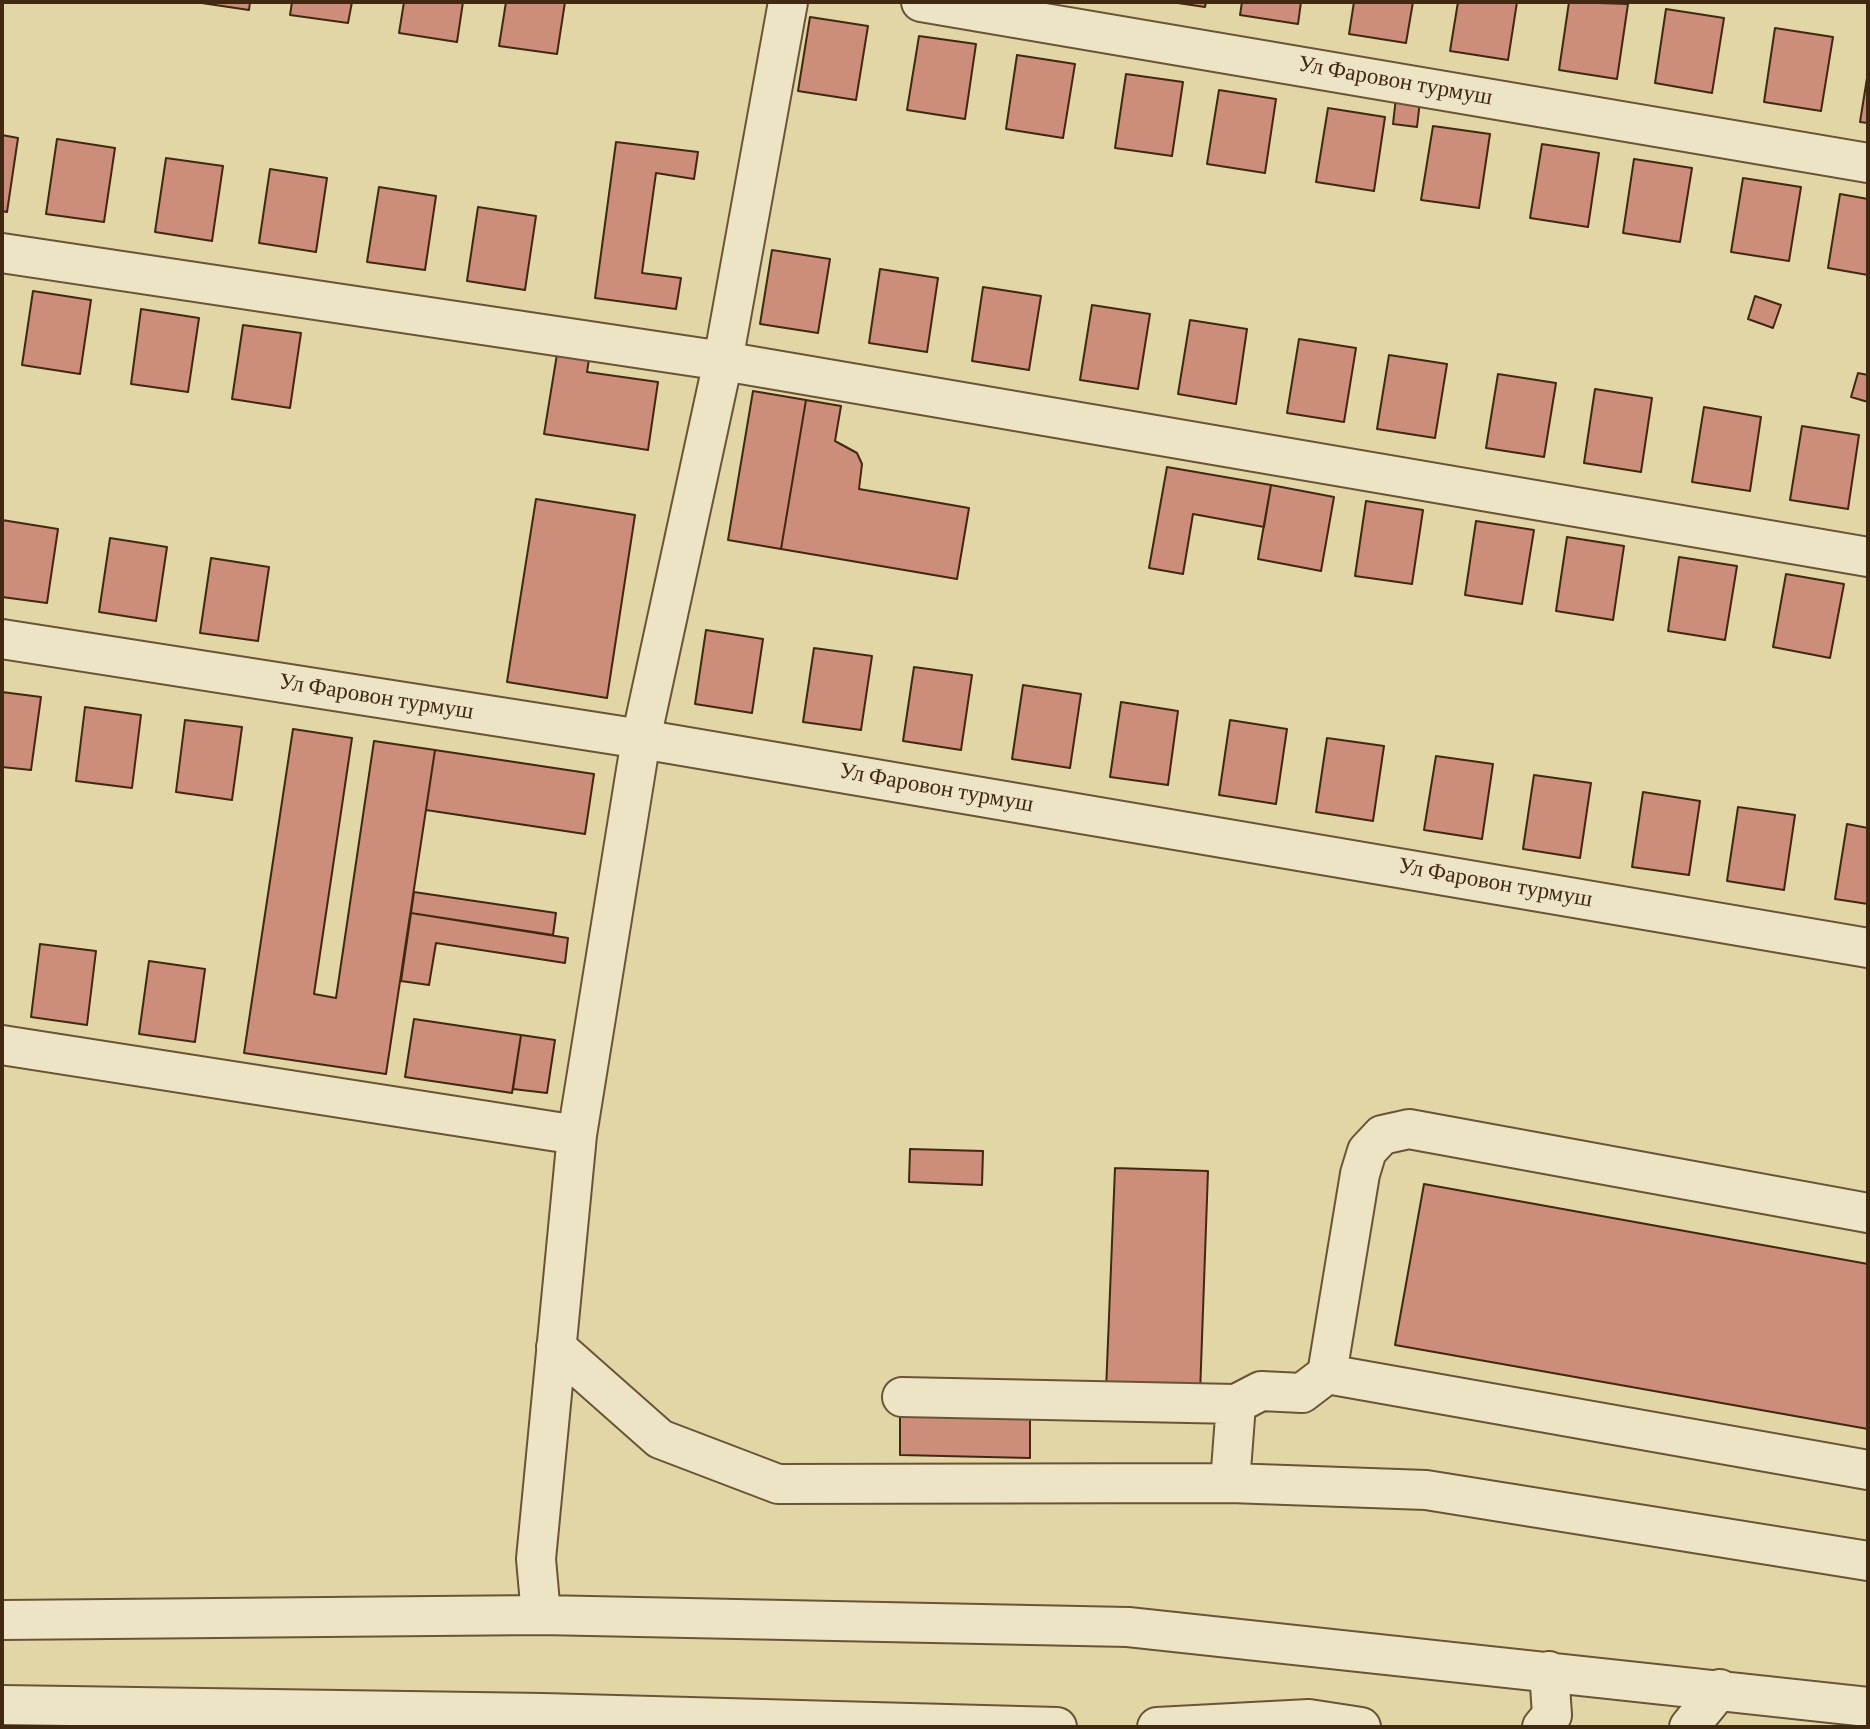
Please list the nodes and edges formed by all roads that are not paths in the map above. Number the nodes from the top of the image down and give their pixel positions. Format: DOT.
graph roads {
  1 [pos="788,2"];
  2 [pos="921,2"];
  3 [pos="1868,163"];
  4 [pos="2,253"];
  5 [pos="723,360"];
  6 [pos="1868,556"];
  7 [pos="2,639"];
  8 [pos="641,739"];
  9 [pos="1868,948"];
  10 [pos="2,1045"];
  11 [pos="576,1135"];
  12 [pos="1868,1213"];
  13 [pos="556,1347"];
  14 [pos="1327,1374"];
  15 [pos="902,1397"];
  16 [pos="1236,1404"];
  17 [pos="1868,1470"];
  18 [pos="1230,1483"];
  19 [pos="1868,1561"];
  20 [pos="541,1615"];
  21 [pos="2,1620"];
  22 [pos="1549,1671"];
  23 [pos="1720,1689"];
  24 [pos="2,1705"];
  25 [pos="1868,1707"];
  26 [pos="543,1720"];
  27 [pos="1057,1727"];
  28 [pos="1157,1727"];
  29 [pos="1361,1727"];
  30 [pos="1542,1727"];
  31 [pos="1689,1727"];
  32 [pos="1714,1727"];
  1 -- 5 [label="street"];
  2 -- 3 [label="street, Ул Фаровон турмуш"];
  4 -- 5 [label="street"];
  5 -- 6 [label="street"];
  5 -- 8 [label="street"];
  7 -- 8 [label="street, Ул Фаровон турмуш"];
  8 -- 9 [label="street, Ул Фаровон турмуш"];
  8 -- 11 [label="street"];
  10 -- 11 [label="street"];
  11 -- 13 [label="street"];
  12 -- 14 [label="street"];
  13 -- 18 [label="street"];
  13 -- 20 [label="street"];
  14 -- 16 [label="street"];
  14 -- 17 [label="street"];
  15 -- 16 [label="street"];
  16 -- 18 [label="street"];
  18 -- 19 [label="street"];
  20 -- 21 [label="street"];
  20 -- 22 [label="street"];
  22 -- 23 [label="street"];
  22 -- 30 [label="street"];
  23 -- 25 [label="street"];
  23 -- 31 [label="street"];
  23 -- 32 [label="street"];
  24 -- 26 [label="street"];
  26 -- 27 [label="street"];
  28 -- 29 [label="street"];
}
